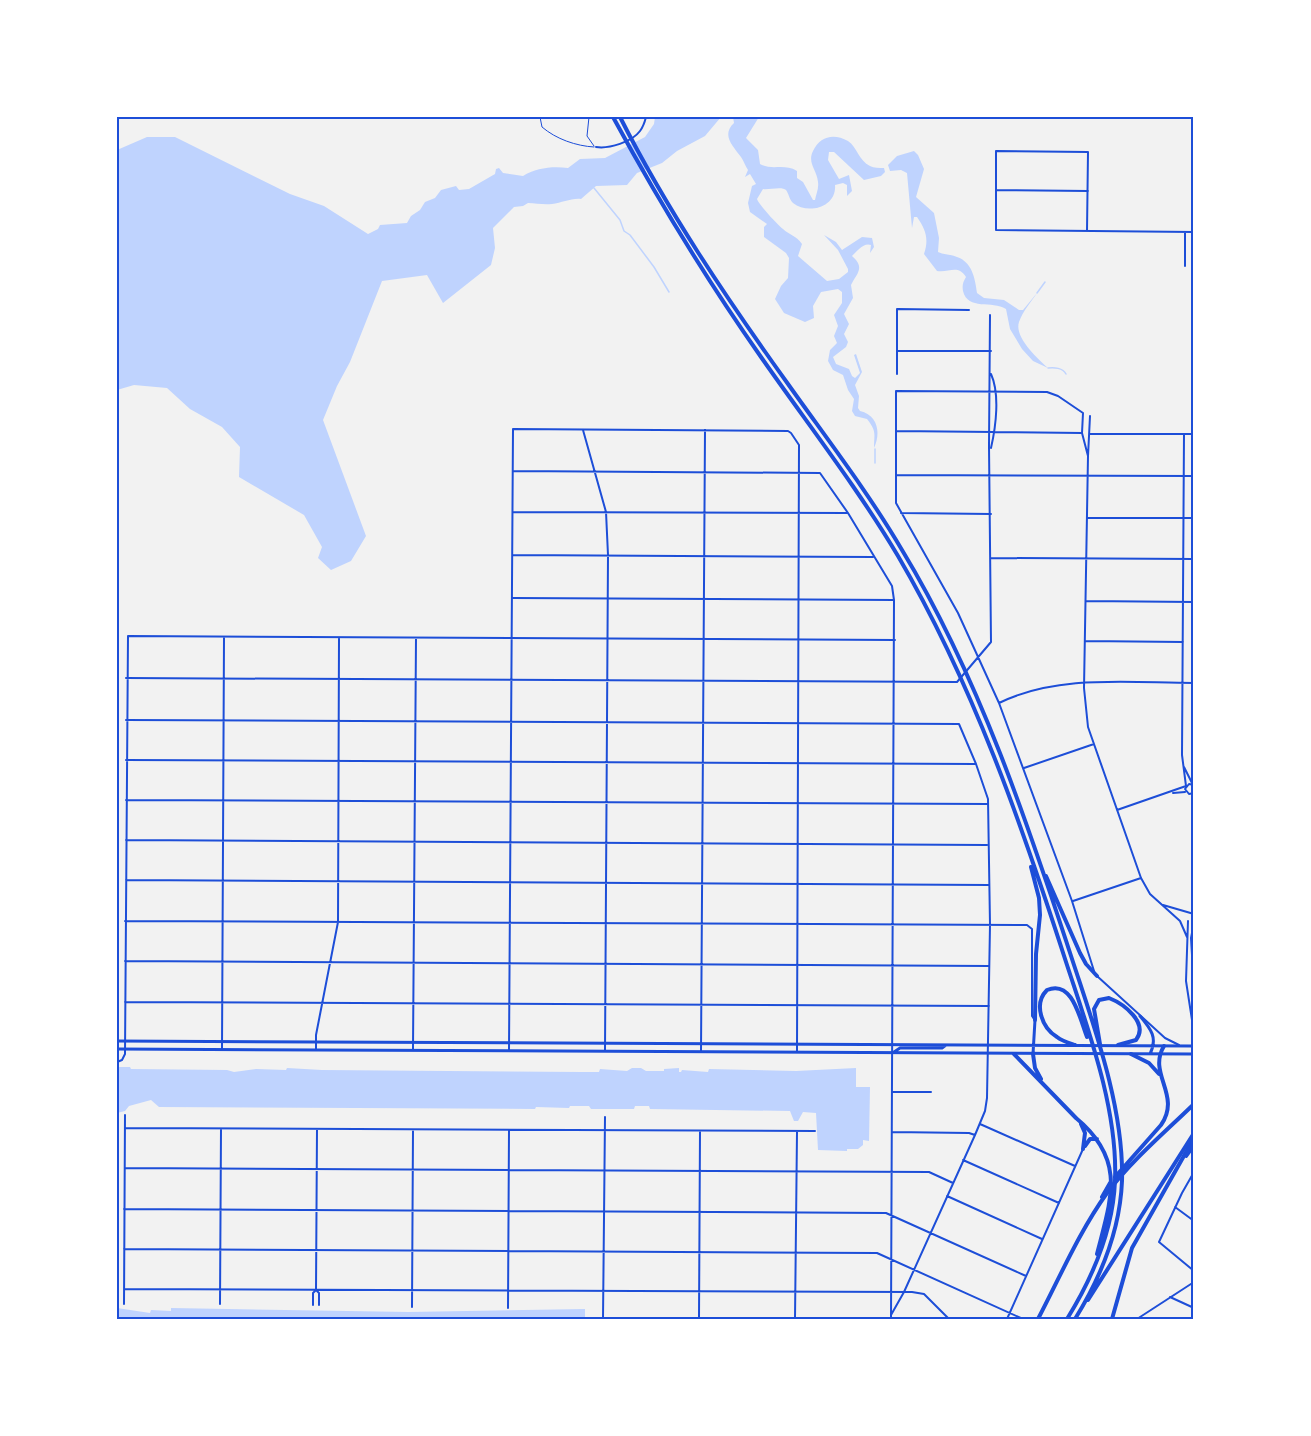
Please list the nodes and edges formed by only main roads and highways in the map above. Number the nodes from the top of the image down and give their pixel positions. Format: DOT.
graph roads {
  1 [pos="613,117"];
  2 [pos="620,117"];
  3 [pos="623,130"];
  4 [pos="656,188"];
  5 [pos="1027,849"];
  6 [pos="1039,862"];
  7 [pos="1097,976"];
  8 [pos="1140,1016"];
  9 [pos="1035,1020"];
  10 [pos="117,1041"];
  11 [pos="946,1045"];
  12 [pos="1076,1045"];
  13 [pos="1117,1045"];
  14 [pos="1034,1046"];
  15 [pos="1154,1046"];
  16 [pos="1164,1046"];
  17 [pos="1194,1046"];
  18 [pos="117,1049"];
  19 [pos="893,1053"];
  20 [pos="1014,1054"];
  21 [pos="1033,1054"];
  22 [pos="1131,1054"];
  23 [pos="1150,1054"];
  24 [pos="1160,1054"];
  25 [pos="1194,1054"];
  26 [pos="1095,1059"];
  27 [pos="1104,1062"];
  28 [pos="1163,1081"];
  29 [pos="1048,1089"];
  30 [pos="1194,1104"];
  31 [pos="1076,1118"];
  32 [pos="1194,1133"];
  33 [pos="1194,1138"];
  34 [pos="1097,1139"];
  35 [pos="1194,1145"];
  36 [pos="1174,1174"];
  37 [pos="1095,1211"];
  38 [pos="1094,1268"];
  39 [pos="1076,1317"];
  40 [pos="1038,1319"];
  41 [pos="1067,1319"];
  42 [pos="1112,1319"];
  1 -- 3 [label="highway"];
  2 -- 3 [label="highway"];
  3 -- 4 [label="highway"];
  4 -- 5 [label="highway"];
  4 -- 6 [label="highway"];
  5 -- 9 [label="highway"];
  5 -- 26 [label="highway"];
  6 -- 7 [label="highway"];
  6 -- 27 [label="highway"];
  8 -- 15 [label="main road"];
  9 -- 14 [label="main road"];
  10 -- 11 [label="main road"];
  11 -- 14 [label="main road"];
  11 -- 19 [label="main road"];
  12 -- 13 [label="main road"];
  12 -- 14 [label="main road"];
  12 -- 26 [label="highway"];
  13 -- 15 [label="main road"];
  13 -- 27 [label="highway"];
  14 -- 21 [label="main road"];
  15 -- 16 [label="main road"];
  15 -- 23 [label="main road"];
  16 -- 17 [label="main road"];
  16 -- 24 [label="highway"];
  18 -- 19 [label="main road"];
  19 -- 20 [label="main road"];
  20 -- 21 [label="main road"];
  20 -- 29 [label="highway"];
  21 -- 22 [label="main road"];
  21 -- 29 [label="highway"];
  22 -- 23 [label="main road"];
  22 -- 28 [label="highway"];
  23 -- 24 [label="main road"];
  24 -- 25 [label="main road"];
  24 -- 28 [label="highway"];
  26 -- 38 [label="highway"];
  27 -- 39 [label="highway"];
  28 -- 37 [label="highway"];
  29 -- 31 [label="highway"];
  30 -- 37 [label="highway"];
  31 -- 34 [label="highway"];
  31 -- 34 [label="highway"];
  32 -- 39 [label="highway"];
  33 -- 36 [label="highway"];
  34 -- 38 [label="highway"];
  35 -- 36 [label="highway"];
  36 -- 42 [label="highway"];
  37 -- 40 [label="highway"];
  38 -- 41 [label="highway"];
}
